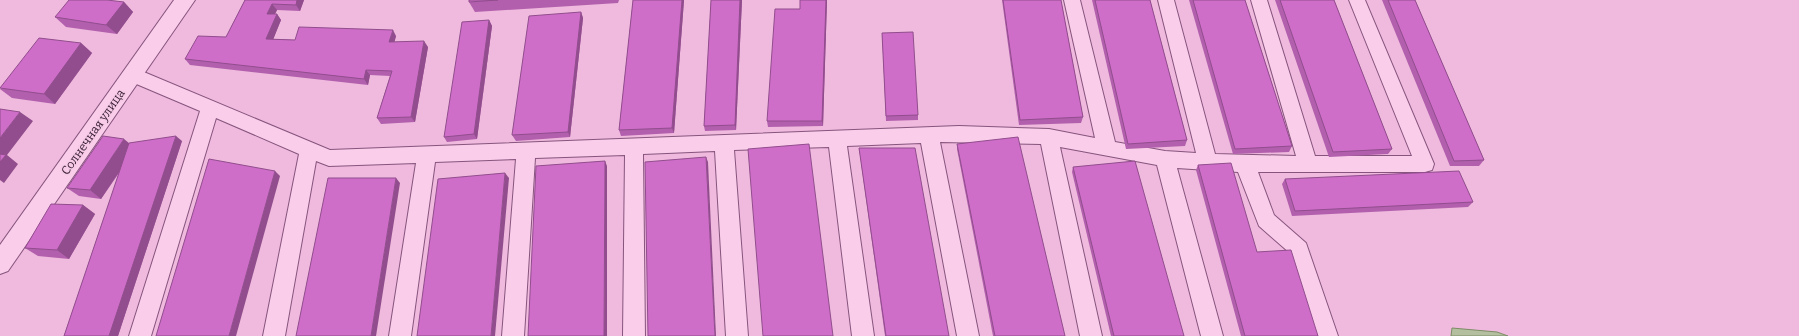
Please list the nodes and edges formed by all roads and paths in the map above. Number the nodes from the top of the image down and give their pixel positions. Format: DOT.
graph roads {
  1 [pos="185,0"];
  2 [pos="1072,0"];
  3 [pos="1166,0"];
  4 [pos="1259,0"];
  5 [pos="1358,0"];
  6 [pos="133,75"];
  7 [pos="210,107"];
  8 [pos="930,135"];
  9 [pos="1049,137"];
  10 [pos="837,138"];
  11 [pos="724,143"];
  12 [pos="634,146"];
  13 [pos="1107,148"];
  14 [pos="308,149"];
  15 [pos="526,150"];
  16 [pos="427,154"];
  17 [pos="1165,159"];
  18 [pos="1207,161"];
  19 [pos="1245,164"];
  20 [pos="1308,164"];
  21 [pos="0,264"];
  22 [pos="140,336"];
  23 [pos="274,336"];
  24 [pos="400,336"];
  25 [pos="513,336"];
  26 [pos="634,336"];
  27 [pos="737,336"];
  28 [pos="863,336"];
  29 [pos="968,336"];
  30 [pos="1091,336"];
  31 [pos="1212,336"];
  32 [pos="1327,336"];
  1 -- 6 [label="street, Солнечная улица"];
  2 -- 13 [label="lane"];
  3 -- 18 [label="lane"];
  4 -- 20 [label="lane"];
  5 -- 20 [label="lane"];
  6 -- 7 [label="lane"];
  6 -- 21 [label="street, Солнечная улица"];
  7 -- 14 [label="lane"];
  7 -- 22 [label="lane"];
  8 -- 9 [label="lane"];
  8 -- 10 [label="lane"];
  8 -- 29 [label="lane"];
  9 -- 13 [label="lane"];
  9 -- 30 [label="lane"];
  10 -- 11 [label="lane"];
  10 -- 28 [label="lane"];
  11 -- 12 [label="lane"];
  11 -- 27 [label="lane"];
  12 -- 15 [label="lane"];
  12 -- 26 [label="lane"];
  13 -- 17 [label="lane"];
  14 -- 16 [label="lane"];
  14 -- 23 [label="lane"];
  15 -- 16 [label="lane"];
  15 -- 25 [label="lane"];
  16 -- 24 [label="lane"];
  17 -- 18 [label="lane"];
  17 -- 31 [label="lane"];
  18 -- 19 [label="lane"];
  19 -- 20 [label="lane"];
  19 -- 32 [label="lane"];
}
